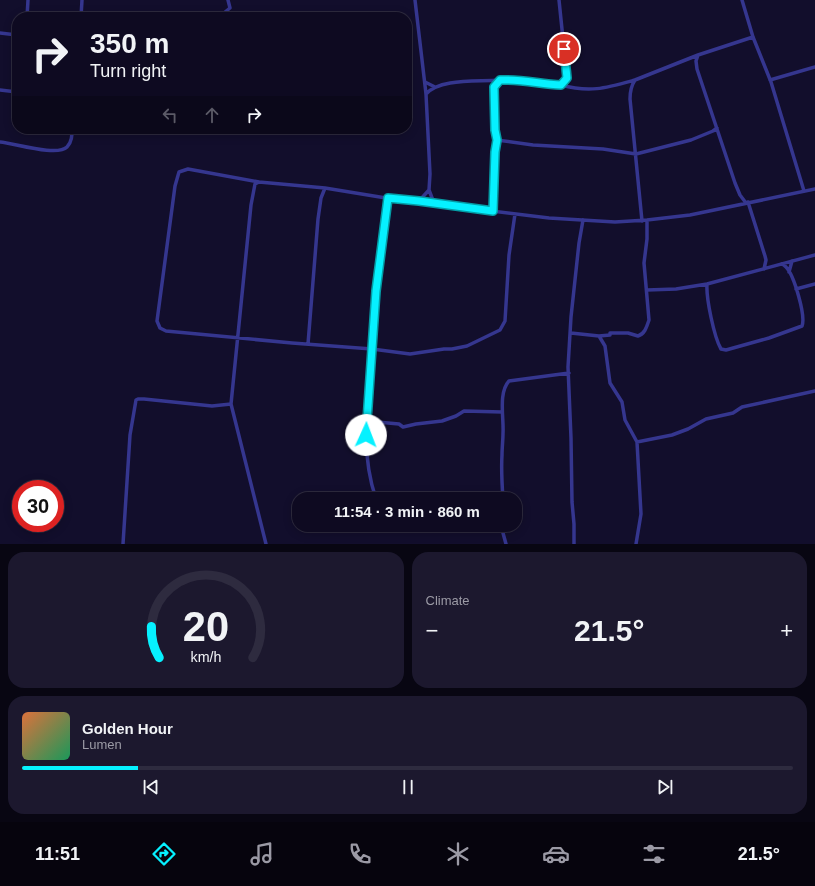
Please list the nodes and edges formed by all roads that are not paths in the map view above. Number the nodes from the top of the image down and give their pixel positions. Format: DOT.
graph roads {
  1 [pos="28,0"];
  2 [pos="228,0"];
  3 [pos="415,0"];
  4 [pos="559,0"];
  5 [pos="742,0"];
  6 [pos="81,1"];
  7 [pos="27,12"];
  8 [pos="81,12"];
  9 [pos="226,12"];
  10 [pos="0,33"];
  11 [pos="12,34"];
  12 [pos="753,36"];
  13 [pos="698,55"];
  14 [pos="815,67"];
  15 [pos="567,78"];
  16 [pos="500,80"];
  17 [pos="635,80"];
  18 [pos="770,80"];
  19 [pos="489,81"];
  20 [pos="425,82"];
  21 [pos="561,85"];
  22 [pos="435,87"];
  23 [pos="494,87"];
  24 [pos="572,88"];
  25 [pos="0,90"];
  26 [pos="12,91"];
  27 [pos="426,94"];
  28 [pos="717,128"];
  29 [pos="713,131"];
  30 [pos="72,134"];
  31 [pos="719,134"];
  32 [pos="497,140"];
  33 [pos="0,142"];
  34 [pos="636,154"];
  35 [pos="259,182"];
  36 [pos="325,188"];
  37 [pos="815,188"];
  38 [pos="429,190"];
  39 [pos="804,191"];
  40 [pos="388,198"];
  41 [pos="419,201"];
  42 [pos="747,202"];
  43 [pos="434,203"];
  44 [pos="493,211"];
  45 [pos="515,214"];
  46 [pos="583,220"];
  47 [pos="647,220"];
  48 [pos="642,221"];
  49 [pos="815,255"];
  50 [pos="766,260"];
  51 [pos="792,261"];
  52 [pos="781,264"];
  53 [pos="773,266"];
  54 [pos="764,269"];
  55 [pos="790,272"];
  56 [pos="707,284"];
  57 [pos="815,284"];
  58 [pos="796,289"];
  59 [pos="647,290"];
  60 [pos="570,333"];
  61 [pos="599,336"];
  62 [pos="238,338"];
  63 [pos="308,344"];
  64 [pos="372,349"];
  65 [pos="569,373"];
  66 [pos="815,391"];
  67 [pos="231,404"];
  68 [pos="502,412"];
  69 [pos="366,421"];
  70 [pos="637,442"];
  71 [pos="374,492"];
  72 [pos="503,492"];
  73 [pos="503,532"];
  74 [pos="265,543"];
  75 [pos="123,544"];
  76 [pos="260,544"];
  77 [pos="506,544"];
  78 [pos="574,544"];
  79 [pos="636,544"];
  1 -- 7 [label="street"];
  2 -- 9 [label="street"];
  3 -- 20 [label="street"];
  4 -- 15 [label="street"];
  5 -- 12 [label="street"];
  6 -- 8 [label="street"];
  10 -- 11 [label="street"];
  12 -- 13 [label="street"];
  12 -- 18 [label="street"];
  13 -- 17 [label="street"];
  13 -- 28 [label="street"];
  14 -- 18 [label="street"];
  15 -- 21 [label="street"];
  15 -- 24 [label="street"];
  16 -- 19 [label="street"];
  16 -- 21 [label="street"];
  16 -- 23 [label="street"];
  17 -- 24 [label="street"];
  17 -- 34 [label="street"];
  18 -- 39 [label="street"];
  19 -- 22 [label="street"];
  19 -- 23 [label="street"];
  20 -- 22 [label="street"];
  20 -- 27 [label="street"];
  21 -- 24 [label="street"];
  22 -- 27 [label="street"];
  23 -- 32 [label="street"];
  25 -- 26 [label="street"];
  27 -- 38 [label="street"];
  28 -- 29 [label="street"];
  28 -- 31 [label="street"];
  29 -- 31 [label="street"];
  29 -- 34 [label="street"];
  30 -- 33 [label="street"];
  31 -- 42 [label="street"];
  32 -- 34 [label="street"];
  32 -- 44 [label="street"];
  34 -- 48 [label="street"];
  35 -- 36 [label="street"];
  35 -- 62 [label="street"];
  35 -- 62 [label="street"];
  36 -- 40 [label="street"];
  36 -- 63 [label="street"];
  37 -- 39 [label="street"];
  38 -- 41 [label="street"];
  38 -- 43 [label="street"];
  39 -- 42 [label="street"];
  40 -- 41 [label="street"];
  40 -- 64 [label="street"];
  41 -- 43 [label="street"];
  42 -- 47 [label="street"];
  42 -- 50 [label="street"];
  43 -- 44 [label="street"];
  44 -- 45 [label="street"];
  45 -- 46 [label="street"];
  45 -- 64 [label="street"];
  46 -- 48 [label="street"];
  46 -- 60 [label="street"];
  47 -- 48 [label="street"];
  47 -- 59 [label="street"];
  49 -- 51 [label="street"];
  50 -- 53 [label="street"];
  50 -- 54 [label="street"];
  51 -- 52 [label="street"];
  51 -- 55 [label="street"];
  52 -- 53 [label="street"];
  52 -- 55 [label="street"];
  53 -- 54 [label="street"];
  54 -- 56 [label="street"];
  55 -- 58 [label="street"];
  56 -- 58 [label="street"];
  56 -- 59 [label="street"];
  57 -- 58 [label="street"];
  59 -- 61 [label="street"];
  60 -- 61 [label="street"];
  60 -- 65 [label="street"];
  61 -- 70 [label="street"];
  62 -- 63 [label="street"];
  62 -- 67 [label="street"];
  63 -- 64 [label="street"];
  64 -- 69 [label="street"];
  65 -- 68 [label="street"];
  65 -- 78 [label="street"];
  66 -- 70 [label="street"];
  67 -- 74 [label="street"];
  67 -- 75 [label="street"];
  68 -- 69 [label="street"];
  68 -- 72 [label="street"];
  69 -- 71 [label="street"];
  70 -- 79 [label="street"];
  73 -- 77 [label="street"];
  74 -- 76 [label="street"];
}
